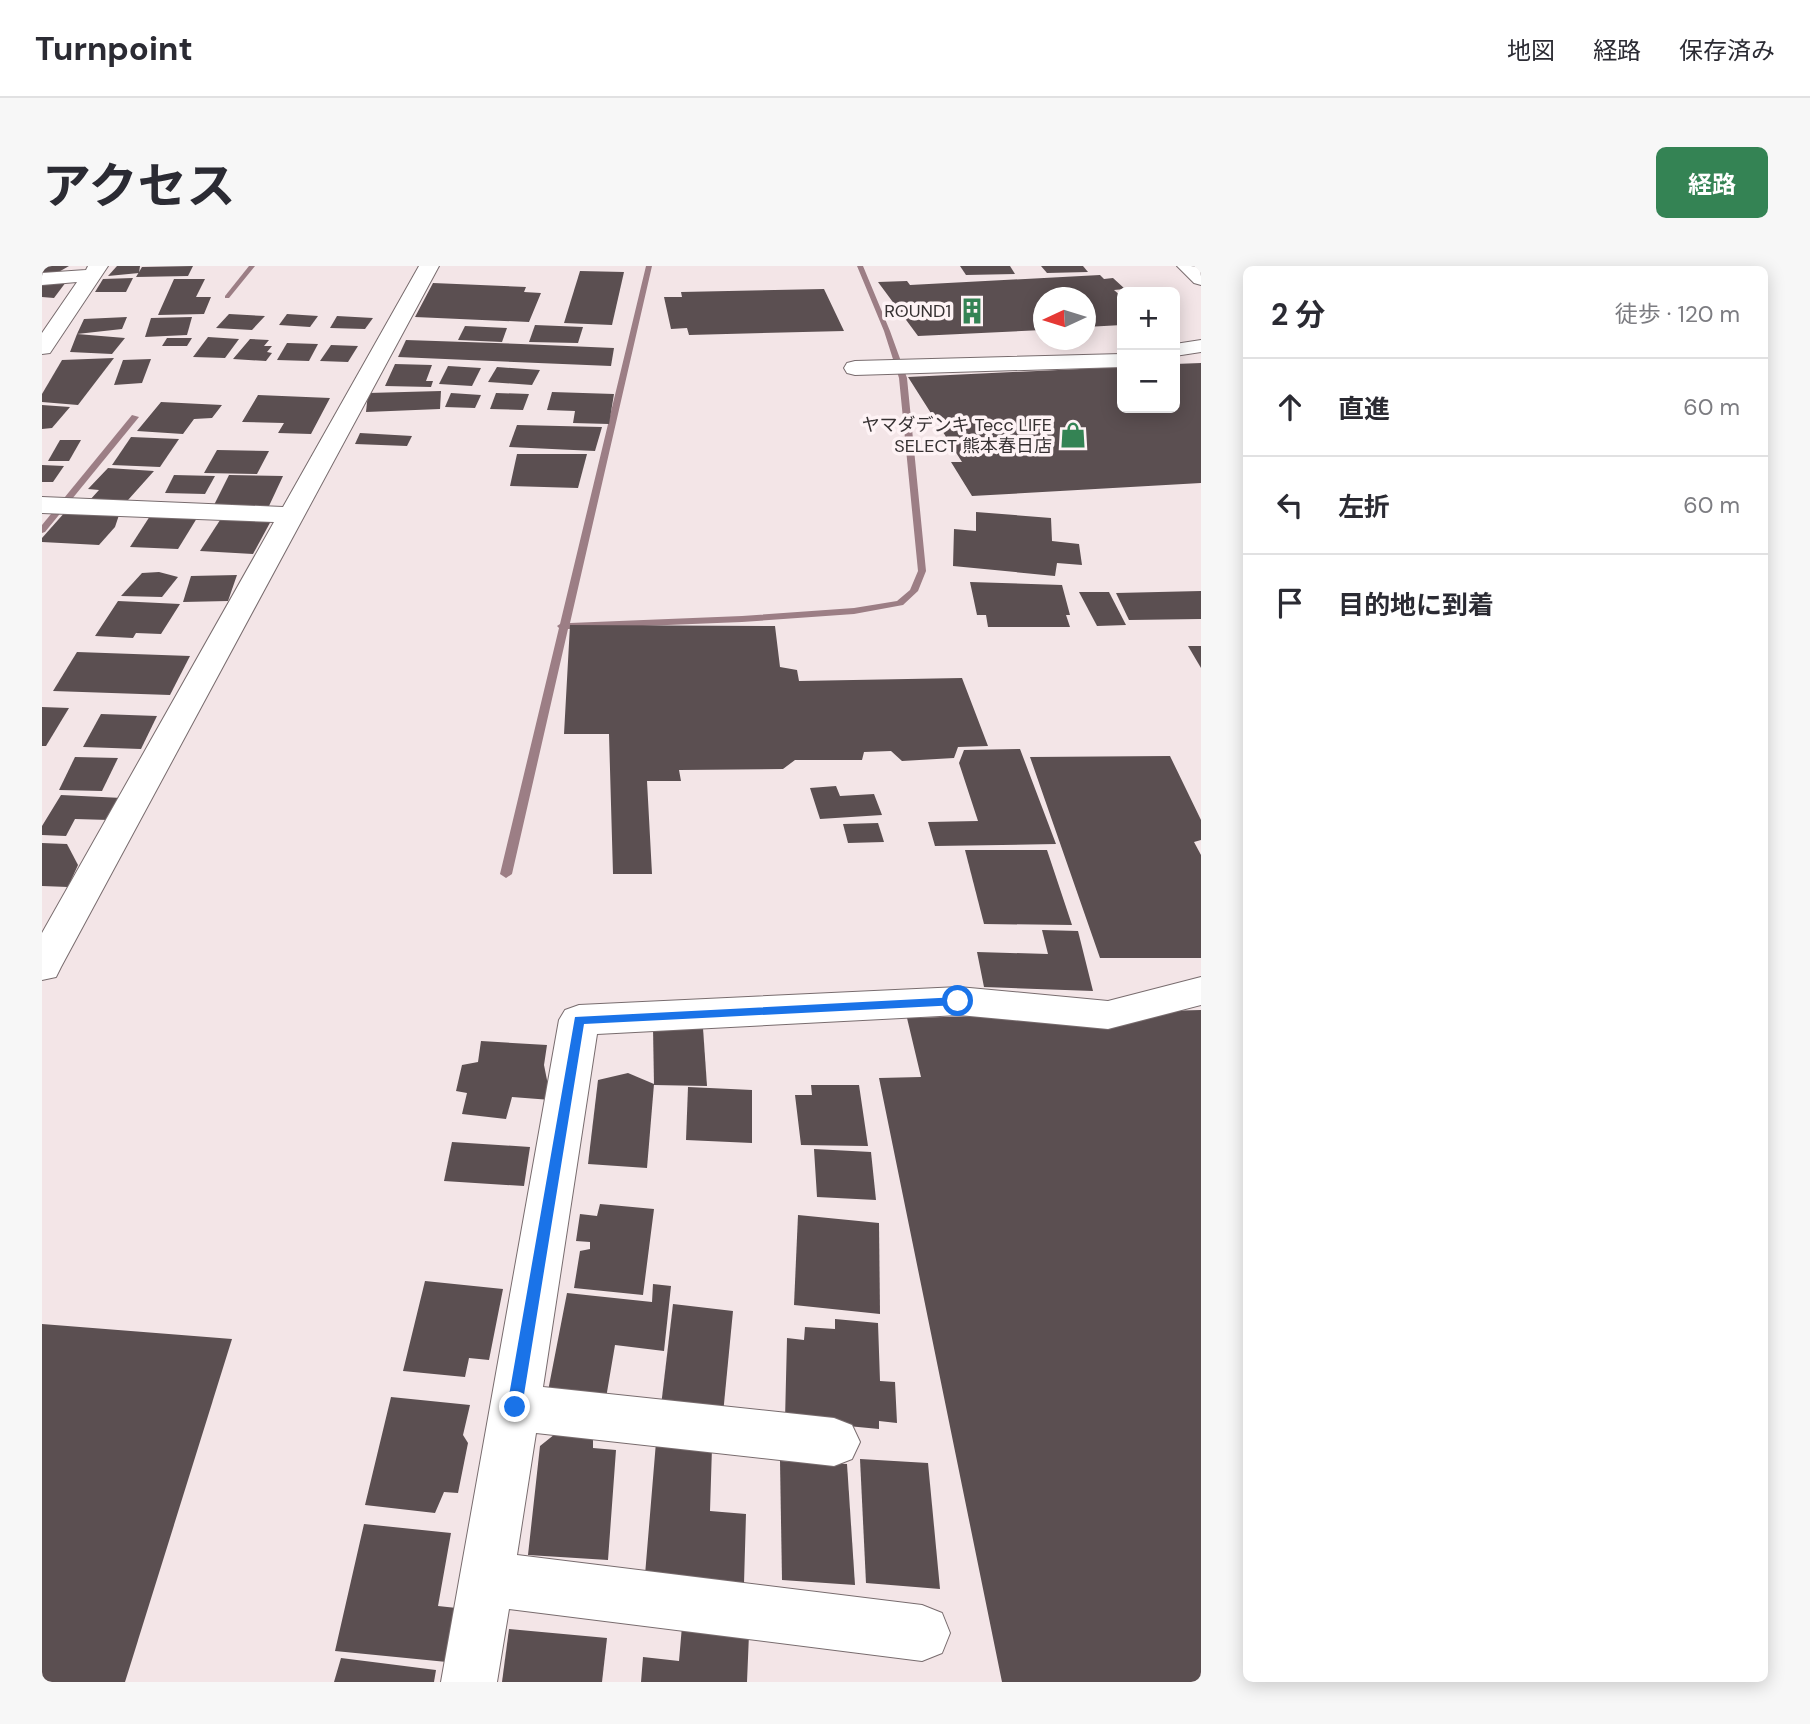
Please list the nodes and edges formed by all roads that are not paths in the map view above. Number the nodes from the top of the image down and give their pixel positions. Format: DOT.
graph roads {
  1 [pos="429,266"];
  2 [pos="1187,266"];
  3 [pos="95,271"];
  4 [pos="42,279"];
  5 [pos="1201,279"];
  6 [pos="51,321"];
  7 [pos="1201,346"];
  8 [pos="42,348"];
  9 [pos="1180,349"];
  10 [pos="1117,360"];
  11 [pos="855,368"];
  12 [pos="42,505"];
  13 [pos="292,515"];
  14 [pos="42,967"];
  15 [pos="1201,991"];
  16 [pos="515,1407"];
  17 [pos="834,1442"];
  18 [pos="486,1579"];
  19 [pos="922,1633"];
  20 [pos="469,1681"];
  1 -- 13 [label="street"];
  2 -- 5 [label="street"];
  3 -- 4 [label="street"];
  3 -- 6 [label="street"];
  6 -- 8 [label="street"];
  7 -- 9 [label="street"];
  10 -- 11 [label="street"];
  12 -- 13 [label="street"];
  13 -- 14 [label="street"];
  15 -- 16 [label="street"];
  16 -- 17 [label="street"];
  16 -- 18 [label="street"];
  18 -- 19 [label="street"];
  18 -- 20 [label="street"];
}
